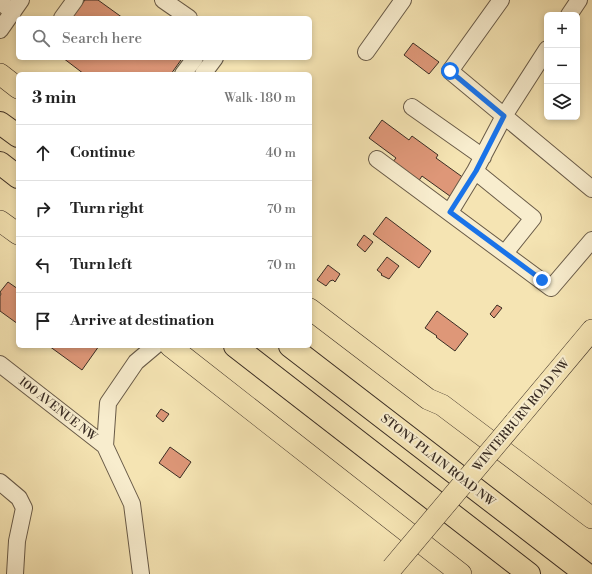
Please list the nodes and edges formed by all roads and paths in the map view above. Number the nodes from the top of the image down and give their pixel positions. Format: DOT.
graph roads {
  1 [pos="75,0"];
  2 [pos="163,0"];
  3 [pos="403,0"];
  4 [pos="501,0"];
  5 [pos="579,0"];
  6 [pos="0,2"];
  7 [pos="17,6"];
  8 [pos="571,12"];
  9 [pos="63,16"];
  10 [pos="185,16"];
  11 [pos="0,30"];
  12 [pos="366,52"];
  13 [pos="544,53"];
  14 [pos="194,60"];
  15 [pos="214,60"];
  16 [pos="185,72"];
  17 [pos="204,72"];
  18 [pos="0,74"];
  19 [pos="16,86"];
  20 [pos="412,107"];
  21 [pos="504,116"];
  22 [pos="0,123"];
  23 [pos="16,135"];
  24 [pos="377,159"];
  25 [pos="0,163"];
  26 [pos="479,164"];
  27 [pos="16,175"];
  28 [pos="592,189"];
  29 [pos="450,212"];
  30 [pos="0,221"];
  31 [pos="16,233"];
  32 [pos="592,240"];
  33 [pos="504,253"];
  34 [pos="312,311"];
  35 [pos="592,330"];
  36 [pos="592,344"];
  37 [pos="153,348"];
  38 [pos="173,348"];
  39 [pos="238,348"];
  40 [pos="293,348"];
  41 [pos="0,364"];
  42 [pos="518,425"];
  43 [pos="105,446"];
  44 [pos="0,482"];
  45 [pos="592,518"];
  46 [pos="10,572"];
  47 [pos="394,572"];
  48 [pos="141,574"];
  49 [pos="461,574"];
  50 [pos="529,574"];
  51 [pos="586,574"];
  1 -- 9 [label="street"];
  2 -- 10 [label="street"];
  3 -- 12 [label="street"];
  4 -- 21 [label="street"];
  5 -- 8 [label="street"];
  6 -- 7 [label="street"];
  7 -- 11 [label="street"];
  13 -- 21 [label="street"];
  14 -- 16 [label="street"];
  15 -- 17 [label="street"];
  18 -- 19 [label="main road"];
  20 -- 26 [label="street"];
  21 -- 26 [label="street"];
  21 -- 28 [label="street"];
  22 -- 23 [label="highway"];
  24 -- 29 [label="street"];
  25 -- 27 [label="highway"];
  26 -- 29 [label="street"];
  26 -- 33 [label="street"];
  29 -- 33 [label="street"];
  30 -- 31 [label="main road"];
  32 -- 33 [label="street"];
  34 -- 45 [label="main road"];
  35 -- 42 [label="main road, WINTERBURN ROAD NW"];
  36 -- 42 [label="main road, WINTERBURN ROAD NW"];
  37 -- 43 [label="street"];
  38 -- 49 [label="main road"];
  39 -- 50 [label="highway"];
  40 -- 51 [label="highway, STONY PLAIN ROAD NW"];
  41 -- 43 [label="street, 100 AVENUE NW"];
  42 -- 47 [label="main road, WINTERBURN ROAD NW"];
  43 -- 48 [label="street, 100 AVENUE NW"];
  44 -- 46 [label="street"];
}
